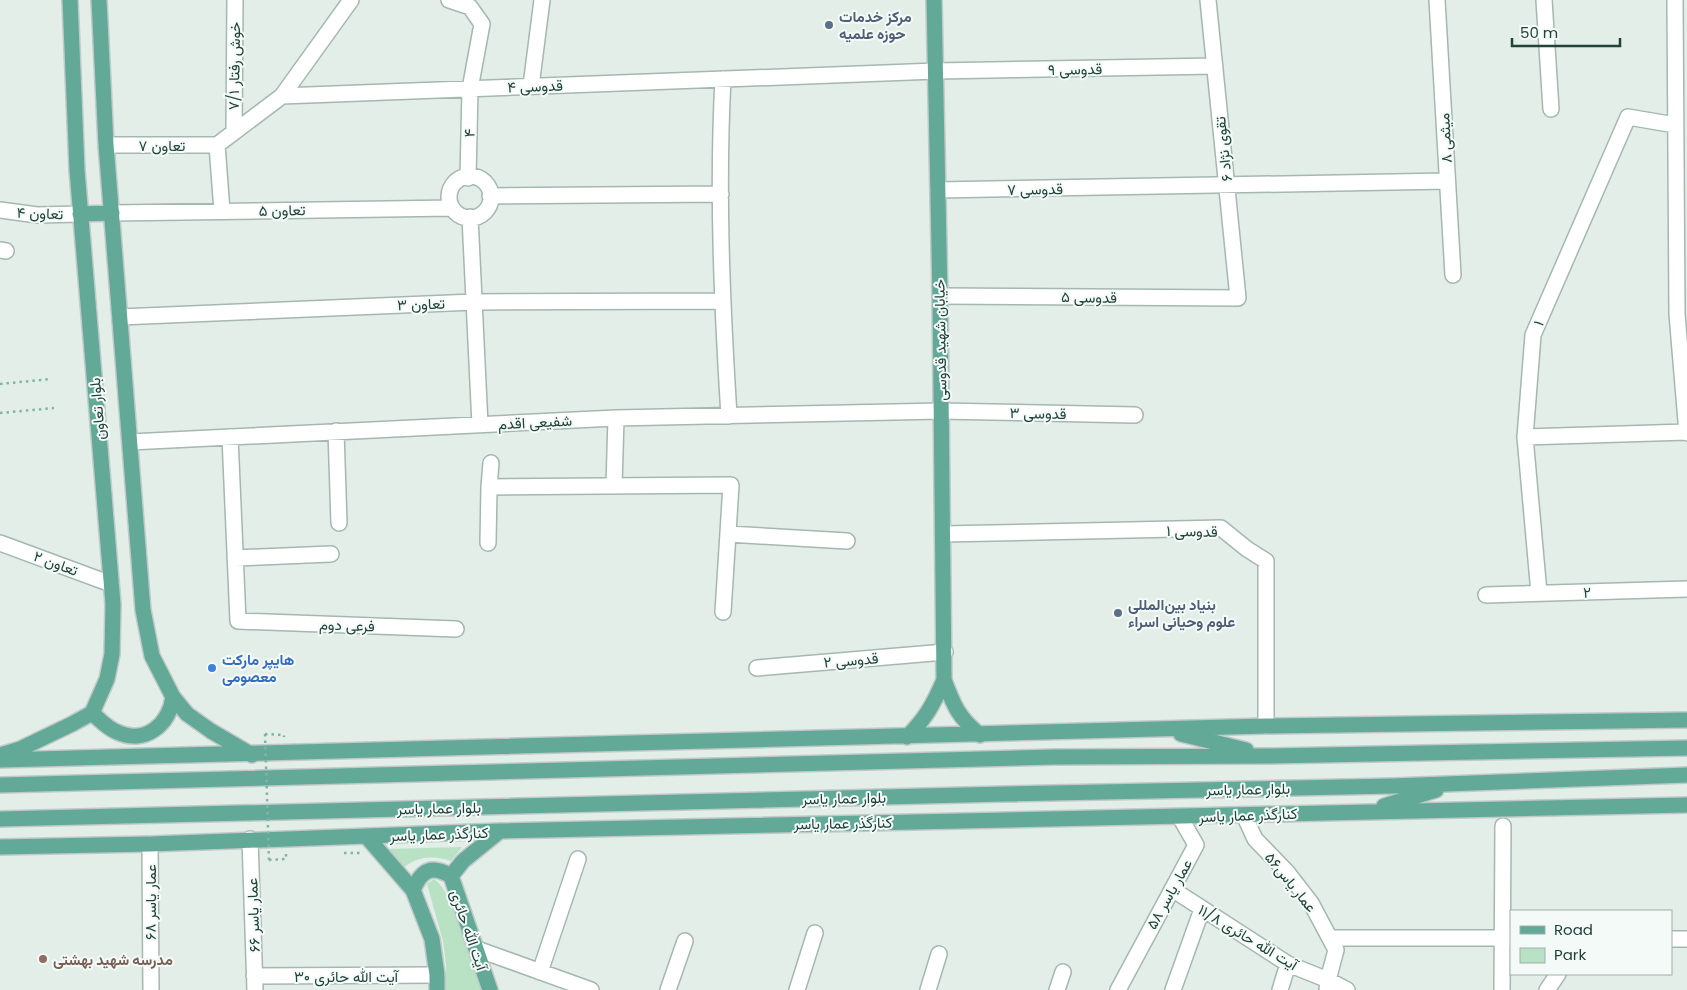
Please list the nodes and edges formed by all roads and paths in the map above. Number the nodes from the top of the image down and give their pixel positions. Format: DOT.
graph roads {
  1 [pos="70,0"];
  2 [pos="99,0"];
  3 [pos="235,0"];
  4 [pos="351,0"];
  5 [pos="449,0"];
  6 [pos="542,0"];
  7 [pos="934,0"];
  8 [pos="1208,0"];
  9 [pos="1437,0"];
  10 [pos="1544,0"];
  11 [pos="1675,0"];
  12 [pos="1215,66"];
  13 [pos="936,71"];
  14 [pos="723,79"];
  15 [pos="531,86"];
  16 [pos="470,89"];
  17 [pos="282,96"];
  18 [pos="1550,109"];
  19 [pos="1675,125"];
  20 [pos="234,132"];
  21 [pos="106,145"];
  22 [pos="217,145"];
  23 [pos="468,178"];
  24 [pos="1447,181"];
  25 [pos="1227,186"];
  26 [pos="938,190"];
  27 [pos="721,194"];
  28 [pos="490,196"];
  29 [pos="452,208"];
  30 [pos="0,210"];
  31 [pos="222,211"];
  32 [pos="112,213"];
  33 [pos="80,214"];
  34 [pos="470,217"];
  35 [pos="1453,276"];
  36 [pos="940,296"];
  37 [pos="1238,298"];
  38 [pos="722,301"];
  39 [pos="474,302"];
  40 [pos="1682,313"];
  41 [pos="120,317"];
  42 [pos="51,378"];
  43 [pos="0,384"];
  44 [pos="54,408"];
  45 [pos="942,411"];
  46 [pos="0,413"];
  47 [pos="729,416"];
  48 [pos="1135,416"];
  49 [pos="616,418"];
  50 [pos="480,425"];
  51 [pos="336,431"];
  52 [pos="1687,432"];
  53 [pos="230,437"];
  54 [pos="1525,437"];
  55 [pos="130,442"];
  56 [pos="491,463"];
  57 [pos="614,486"];
  58 [pos="490,487"];
  59 [pos="339,523"];
  60 [pos="728,534"];
  61 [pos="943,534"];
  62 [pos="847,541"];
  63 [pos="0,543"];
  64 [pos="488,543"];
  65 [pos="331,554"];
  66 [pos="235,558"];
  67 [pos="111,584"];
  68 [pos="1687,589"];
  69 [pos="1539,593"];
  70 [pos="1486,595"];
  71 [pos="723,612"];
  72 [pos="456,629"];
  73 [pos="945,652"];
  74 [pos="757,668"];
  75 [pos="944,680"];
  76 [pos="173,697"];
  77 [pos="92,713"];
  78 [pos="1687,720"];
  79 [pos="1266,726"];
  80 [pos="1163,730"];
  81 [pos="284,735"];
  82 [pos="980,735"];
  83 [pos="907,736"];
  84 [pos="1687,748"];
  85 [pos="0,754"];
  86 [pos="252,755"];
  87 [pos="1269,756"];
  88 [pos="0,760"];
  89 [pos="1687,775"];
  90 [pos="1457,784"];
  91 [pos="0,785"];
  92 [pos="1004,794"];
  93 [pos="1687,805"];
  94 [pos="1363,812"];
  95 [pos="1244,815"];
  96 [pos="1180,817"];
  97 [pos="0,819"];
  98 [pos="1005,820"];
  99 [pos="1504,826"];
  100 [pos="500,831"];
  101 [pos="367,837"];
  102 [pos="250,839"];
  103 [pos="150,844"];
  104 [pos="0,847"];
  105 [pos="286,858"];
  106 [pos="578,859"];
  107 [pos="451,876"];
  108 [pos="1172,889"];
  109 [pos="413,890"];
  110 [pos="1202,909"];
  111 [pos="815,933"];
  112 [pos="1330,938"];
  113 [pos="1507,938"];
  114 [pos="1672,939"];
  115 [pos="1687,939"];
  116 [pos="685,941"];
  117 [pos="477,949"];
  118 [pos="939,954"];
  119 [pos="1288,964"];
  120 [pos="540,972"];
  121 [pos="1063,972"];
  122 [pos="1557,975"];
  123 [pos="255,983"];
  124 [pos="437,983"];
  125 [pos="1327,985"];
  126 [pos="150,990"];
  127 [pos="490,990"];
  128 [pos="591,990"];
  129 [pos="668,990"];
  130 [pos="797,990"];
  131 [pos="928,990"];
  132 [pos="1057,990"];
  133 [pos="1118,990"];
  134 [pos="1173,990"];
  135 [pos="1280,990"];
  136 [pos="1347,990"];
  137 [pos="1502,990"];
  138 [pos="1547,990"];
  1 -- 33 [label="main road, بلوار تعاون"];
  2 -- 21 [label="main road, بلوار تعاون"];
  3 -- 20 [label="street, خوش رفتار ۷/۱"];
  4 -- 17 [label="street"];
  5 -- 16 [label="street, ۴"];
  6 -- 15 [label="street"];
  7 -- 13 [label="main road, خیابان شهید قدوسی"];
  8 -- 12 [label="street, تقوی نژاد ۶"];
  9 -- 24 [label="street, میثمی ۸"];
  10 -- 18 [label="street"];
  11 -- 19 [label="street"];
  12 -- 13 [label="street, قدوسی ۹"];
  12 -- 25 [label="street, تقوی نژاد ۶"];
  13 -- 14 [label="street, قدوسی ۴"];
  13 -- 26 [label="main road, خیابان شهید قدوسی"];
  14 -- 15 [label="street, قدوسی ۴"];
  14 -- 27 [label="street"];
  15 -- 16 [label="street, قدوسی ۴"];
  16 -- 17 [label="street, قدوسی ۴"];
  16 -- 23 [label="street, ۴"];
  17 -- 20 [label="street"];
  19 -- 40 [label="street"];
  19 -- 54 [label="street, ۱"];
  20 -- 22 [label="street"];
  21 -- 22 [label="street, تعاون ۷"];
  21 -- 32 [label="main road, بلوار تعاون"];
  22 -- 31 [label="street"];
  23 -- 28 [label="street"];
  23 -- 29 [label="street"];
  24 -- 25 [label="street, قدوسی ۷"];
  24 -- 35 [label="street, میثمی ۸"];
  25 -- 26 [label="street, قدوسی ۷"];
  25 -- 37 [label="street, تقوی نژاد ۶"];
  26 -- 36 [label="main road, خیابان شهید قدوسی"];
  27 -- 28 [label="street"];
  27 -- 38 [label="street"];
  28 -- 34 [label="street"];
  29 -- 31 [label="street, تعاون ۵"];
  29 -- 34 [label="street"];
  30 -- 33 [label="street, تعاون ۴"];
  31 -- 32 [label="street, تعاون ۵"];
  32 -- 33 [label="main road"];
  32 -- 41 [label="main road, بلوار تعاون"];
  33 -- 67 [label="main road, بلوار تعاون"];
  34 -- 39 [label="street"];
  36 -- 37 [label="street, قدوسی ۵"];
  36 -- 45 [label="main road, خیابان شهید قدوسی"];
  38 -- 39 [label="street, تعاون ۳"];
  38 -- 47 [label="street"];
  39 -- 41 [label="street, تعاون ۳"];
  39 -- 50 [label="street"];
  40 -- 52 [label="street"];
  41 -- 55 [label="main road, بلوار تعاون"];
  42 -- 43 [label="path"];
  44 -- 46 [label="path"];
  45 -- 47 [label="street, شفیعی اقدم"];
  45 -- 48 [label="street, قدوسی ۳"];
  45 -- 61 [label="main road, خیابان شهید قدوسی"];
  47 -- 49 [label="street, شفیعی اقدم"];
  49 -- 50 [label="street, شفیعی اقدم"];
  49 -- 57 [label="street"];
  50 -- 51 [label="street, شفیعی اقدم"];
  51 -- 53 [label="street, شفیعی اقدم"];
  51 -- 59 [label="street"];
  52 -- 54 [label="street"];
  53 -- 55 [label="street, شفیعی اقدم"];
  53 -- 66 [label="street"];
  54 -- 69 [label="street, ۱"];
  55 -- 76 [label="main road, بلوار تعاون"];
  56 -- 58 [label="street"];
  57 -- 58 [label="street"];
  57 -- 60 [label="street"];
  58 -- 64 [label="street"];
  60 -- 62 [label="street"];
  60 -- 71 [label="street"];
  61 -- 73 [label="main road, خیابان شهید قدوسی"];
  61 -- 79 [label="street, قدوسی ۱"];
  63 -- 67 [label="street, تعاون ۲"];
  65 -- 66 [label="street"];
  66 -- 72 [label="street, فرعی دوم"];
  67 -- 77 [label="main road, بلوار تعاون"];
  68 -- 69 [label="street, ۲"];
  69 -- 70 [label="street, ۲"];
  73 -- 74 [label="street, قدوسی ۲"];
  73 -- 75 [label="main road, خیابان شهید قدوسی"];
  75 -- 82 [label="main road"];
  75 -- 83 [label="main road"];
  76 -- 77 [label="main road"];
  76 -- 86 [label="main road, بلوار تعاون"];
  77 -- 85 [label="main road"];
  78 -- 79 [label="main road"];
  79 -- 80 [label="main road"];
  80 -- 82 [label="main road"];
  80 -- 87 [label="main road"];
  81 -- 105 [label="path, bridge"];
  82 -- 83 [label="main road"];
  83 -- 86 [label="main road"];
  84 -- 87 [label="main road"];
  86 -- 88 [label="main road"];
  87 -- 91 [label="main road"];
  89 -- 90 [label="main road, بلوار عمار یاسر"];
  90 -- 92 [label="main road, بلوار عمار یاسر"];
  90 -- 94 [label="main road"];
  92 -- 97 [label="main road, بلوار عمار یاسر"];
  92 -- 98 [label="main road"];
  93 -- 94 [label="main road, کنارگذر عمار یاسر"];
  94 -- 95 [label="main road, کنارگذر عمار یاسر"];
  95 -- 96 [label="main road, کنارگذر عمار یاسر"];
  95 -- 112 [label="street, عمار یاس۵۶"];
  96 -- 98 [label="main road, کنارگذر عمار یاسر"];
  96 -- 108 [label="street, عمار یاسر ۵۸"];
  98 -- 100 [label="main road, کنارگذر عمار یاسر"];
  99 -- 113 [label="street"];
  100 -- 101 [label="main road, کنارگذر عمار یاسر"];
  100 -- 107 [label="main road, آیت الله حائری"];
  101 -- 102 [label="main road, کنارگذر عمار یاسر"];
  101 -- 109 [label="main road"];
  102 -- 103 [label="main road, کنارگذر عمار یاسر"];
  102 -- 123 [label="street, عمار یاسر ۶۶"];
  103 -- 104 [label="main road, کنارگذر عمار یاسر"];
  103 -- 126 [label="street, عمار یاسر ۶۸"];
  106 -- 120 [label="street"];
  107 -- 109 [label="main road"];
  107 -- 117 [label="main road, آیت الله حائری"];
  108 -- 110 [label="street, آیت الله حائری ۱۱/۸"];
  108 -- 133 [label="street, عمار یاسر ۵۸"];
  109 -- 124 [label="main road"];
  110 -- 119 [label="street, آیت الله حائری ۱۱/۸"];
  110 -- 134 [label="street"];
  111 -- 130 [label="street"];
  112 -- 113 [label="street"];
  112 -- 125 [label="street, عمار یاس۵۶"];
  113 -- 137 [label="street"];
  114 -- 115 [label="street"];
  116 -- 129 [label="street"];
  117 -- 120 [label="street"];
  117 -- 127 [label="main road, آیت الله حائری"];
  118 -- 131 [label="street"];
  119 -- 125 [label="street, آیت الله حائری ۱۱/۸"];
  119 -- 135 [label="street"];
  120 -- 128 [label="street"];
  121 -- 132 [label="street"];
  122 -- 138 [label="street"];
  123 -- 124 [label="street, آیت الله حائری ۳۰"];
  125 -- 136 [label="street, آیت الله حائری ۱۱/۸"];
}
